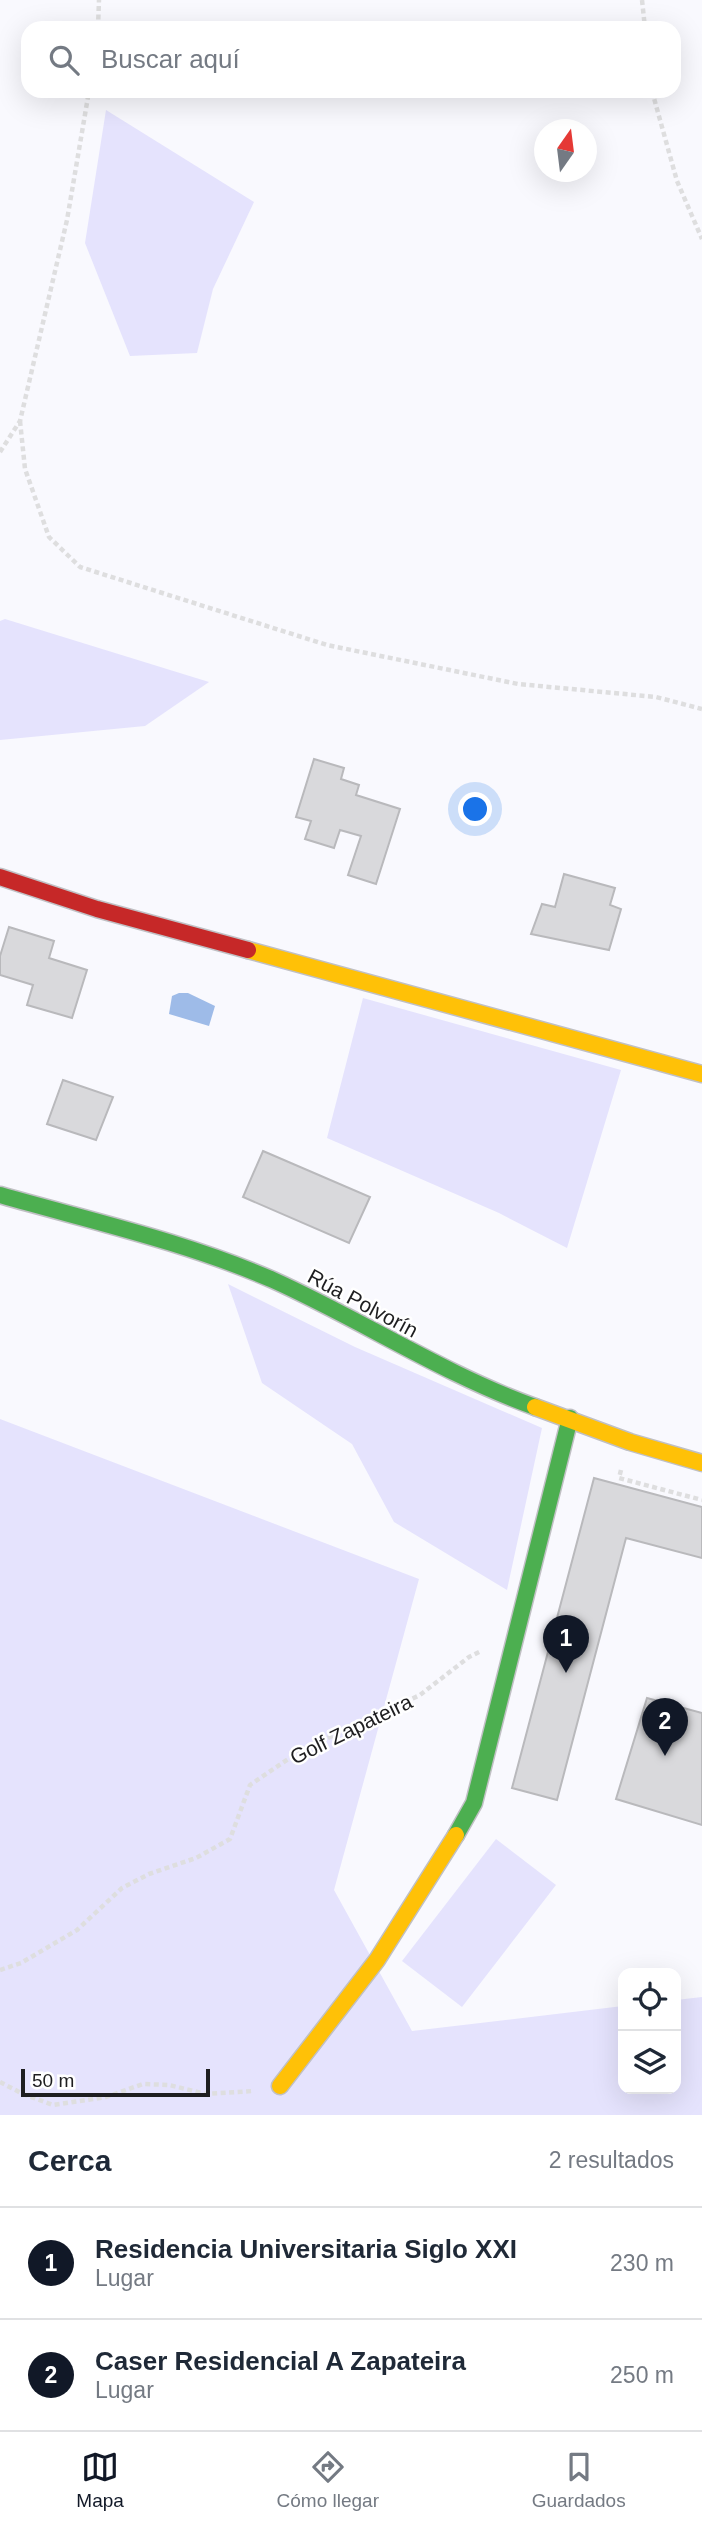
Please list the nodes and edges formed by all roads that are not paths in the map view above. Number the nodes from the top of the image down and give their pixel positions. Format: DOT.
graph roads {
  1 [pos="0,877"];
  2 [pos="702,1074"];
  3 [pos="0,1195"];
  4 [pos="570,1418"];
  5 [pos="702,1463"];
  6 [pos="280,2086"];
  1 -- 2 [label="street"];
  3 -- 4 [label="street, Rúa Polvorín"];
  4 -- 5 [label="street, Rúa Polvorín"];
  4 -- 6 [label="street"];
}
